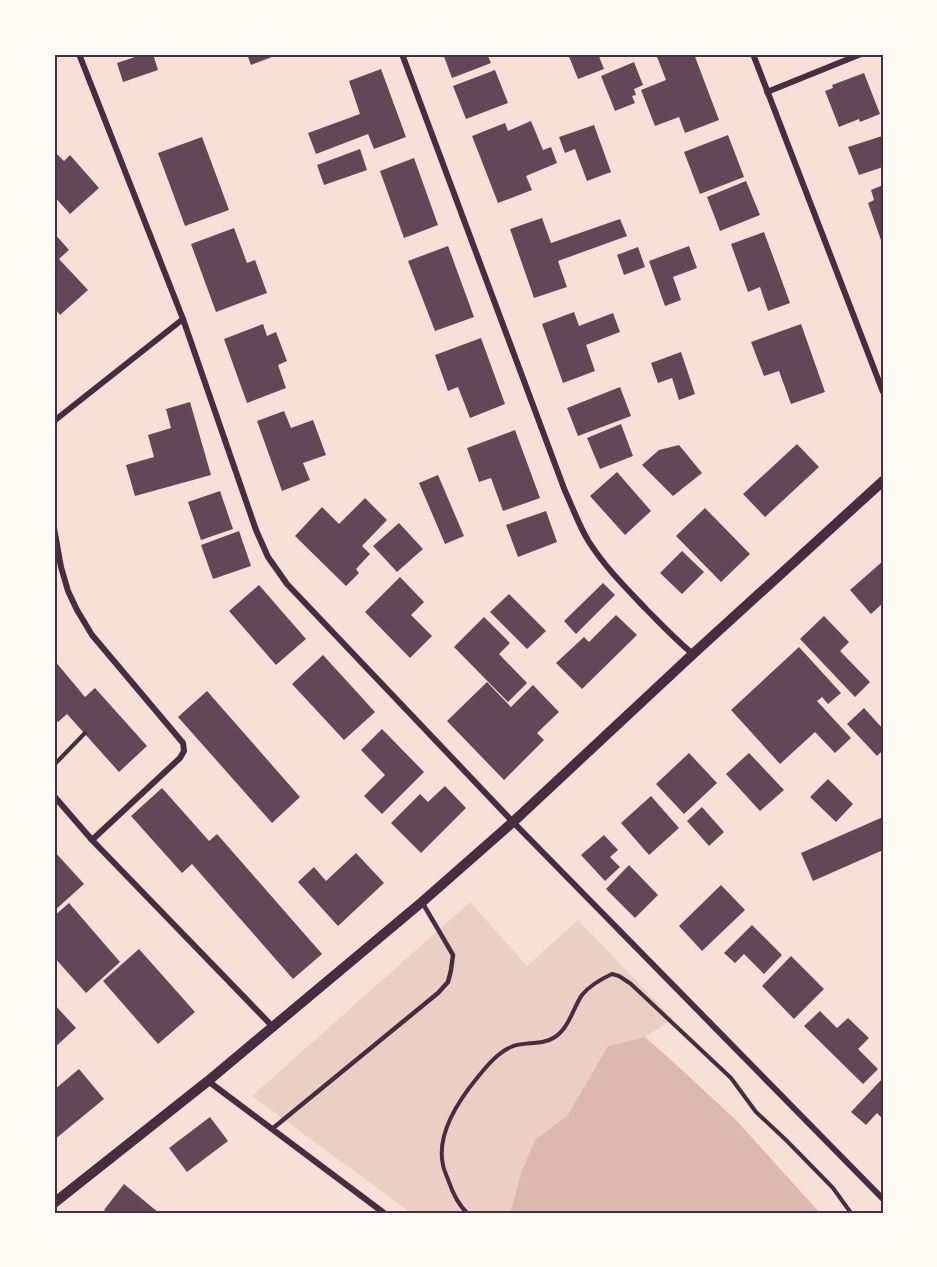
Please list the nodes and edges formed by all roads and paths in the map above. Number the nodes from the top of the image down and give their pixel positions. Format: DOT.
graph roads {
  1 [pos="79,54"];
  2 [pos="402,54"];
  3 [pos="753,54"];
  4 [pos="861,54"];
  5 [pos="767,92"];
  6 [pos="183,319"];
  7 [pos="883,392"];
  8 [pos="54,421"];
  9 [pos="883,481"];
  10 [pos="54,528"];
  11 [pos="693,654"];
  12 [pos="85,733"];
  13 [pos="54,765"];
  14 [pos="54,796"];
  15 [pos="513,822"];
  16 [pos="92,840"];
  17 [pos="422,902"];
  18 [pos="273,1028"];
  19 [pos="208,1081"];
  20 [pos="272,1129"];
  21 [pos="883,1199"];
  22 [pos="54,1203"];
  23 [pos="384,1213"];
  24 [pos="468,1213"];
  25 [pos="851,1213"];
  1 -- 6 [label="street"];
  2 -- 11 [label="street"];
  3 -- 5 [label="street"];
  4 -- 5 [label="street"];
  5 -- 7 [label="street"];
  6 -- 8 [label="street"];
  6 -- 15 [label="street"];
  9 -- 11 [label="street"];
  10 -- 16 [label="street"];
  11 -- 15 [label="street"];
  12 -- 13 [label="path"];
  14 -- 16 [label="street"];
  15 -- 17 [label="street"];
  15 -- 21 [label="street"];
  16 -- 18 [label="street"];
  17 -- 18 [label="street"];
  17 -- 20 [label="lane"];
  18 -- 19 [label="street"];
  19 -- 20 [label="street"];
  19 -- 22 [label="street"];
  20 -- 23 [label="street"];
  24 -- 25 [label="path"];
}
